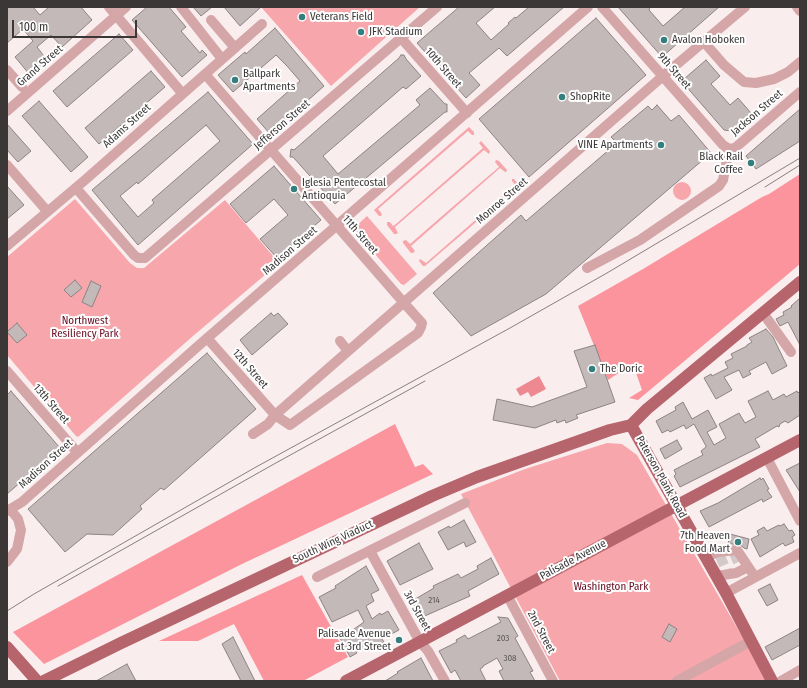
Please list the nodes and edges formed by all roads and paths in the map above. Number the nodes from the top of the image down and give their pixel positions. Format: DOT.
graph roads {
  1 [pos="109,7"];
  2 [pos="126,7"];
  3 [pos="181,7"];
  4 [pos="436,7"];
  5 [pos="588,7"];
  6 [pos="602,7"];
  7 [pos="745,7"];
  8 [pos="797,7"];
  9 [pos="800,11"];
  10 [pos="116,15"];
  11 [pos="211,20"];
  12 [pos="262,24"];
  13 [pos="401,38"];
  14 [pos="704,42"];
  15 [pos="235,48"];
  16 [pos="222,59"];
  17 [pos="800,62"];
  18 [pos="7,70"];
  19 [pos="205,74"];
  20 [pos="662,76"];
  21 [pos="22,87"];
  22 [pos="800,92"];
  23 [pos="182,93"];
  24 [pos="7,111"];
  25 [pos="467,113"];
  26 [pos="728,149"];
  27 [pos="271,150"];
  28 [pos="7,165"];
  29 [pos="76,188"];
  30 [pos="48,211"];
  31 [pos="337,226"];
  32 [pos="7,246"];
  33 [pos="586,268"];
  34 [pos="800,282"];
  35 [pos="404,303"];
  36 [pos="763,313"];
  37 [pos="207,338"];
  38 [pos="340,341"];
  39 [pos="348,351"];
  40 [pos="791,352"];
  41 [pos="8,374"];
  42 [pos="275,415"];
  43 [pos="631,425"];
  44 [pos="253,434"];
  45 [pos="800,440"];
  46 [pos="77,452"];
  47 [pos="767,458"];
  48 [pos="465,503"];
  49 [pos="677,505"];
  50 [pos="9,510"];
  51 [pos="800,521"];
  52 [pos="370,551"];
  53 [pos="800,553"];
  54 [pos="706,557"];
  55 [pos="7,562"];
  56 [pos="734,571"];
  57 [pos="317,577"];
  58 [pos="755,577"];
  59 [pos="726,593"];
  60 [pos="507,595"];
  61 [pos="751,641"];
  62 [pos="420,642"];
  63 [pos="7,647"];
  64 [pos="800,670"];
  65 [pos="37,681"];
  66 [pos="44,681"];
  67 [pos="346,681"];
  68 [pos="444,681"];
  69 [pos="553,681"];
  70 [pos="677,681"];
  71 [pos="772,681"];
  72 [pos="781,681"];
  1 -- 10 [label="street"];
  2 -- 10 [label="street, Grand Street"];
  3 -- 16 [label="street"];
  4 -- 13 [label="street, Jefferson Street"];
  5 -- 25 [label="street, Madison Street"];
  6 -- 20 [label="street, 9th Street"];
  7 -- 14 [label="street, Monroe Street"];
  8 -- 9 [label="street"];
  10 -- 23 [label="street"];
  10 -- 24 [label="street, Grand Street"];
  11 -- 15 [label="street"];
  12 -- 15 [label="street, Adams Street"];
  13 -- 25 [label="street, 10th Street"];
  13 -- 27 [label="street, Jefferson Street"];
  14 -- 17 [label="street"];
  14 -- 20 [label="street, Monroe Street"];
  15 -- 16 [label="street, Adams Street"];
  16 -- 19 [label="street, Adams Street"];
  18 -- 21 [label="street"];
  19 -- 23 [label="street, Adams Street"];
  19 -- 27 [label="street, 11th Street"];
  20 -- 26 [label="street, 9th Street"];
  20 -- 35 [label="street, Monroe Street"];
  22 -- 26 [label="street, Jackson Street"];
  23 -- 29 [label="street, Adams Street"];
  25 -- 31 [label="street, Madison Street"];
  26 -- 33 [label="street"];
  27 -- 29 [label="street, Jefferson Street"];
  27 -- 31 [label="street, 11th Street"];
  28 -- 30 [label="street"];
  29 -- 30 [label="street, Adams Street"];
  30 -- 32 [label="street, Adams Street"];
  31 -- 35 [label="street, 11th Street"];
  31 -- 37 [label="street, Madison Street"];
  34 -- 36 [label="main road, Paterson Plank Road"];
  35 -- 39 [label="street, Monroe Street"];
  35 -- 42 [label="street, 11th Street"];
  36 -- 40 [label="street"];
  36 -- 43 [label="main road, Paterson Plank Road"];
  37 -- 42 [label="street, 12th Street"];
  37 -- 46 [label="street, Madison Street"];
  38 -- 39 [label="street"];
  39 -- 42 [label="street, Monroe Street"];
  41 -- 46 [label="street, 13th Street"];
  42 -- 44 [label="street, Monroe Street"];
  43 -- 49 [label="main road, Paterson Plank Road"];
  43 -- 66 [label="main road, South Wing Viaduct"];
  45 -- 47 [label="main road, Palisade Avenue"];
  46 -- 50 [label="street, Madison Street"];
  47 -- 49 [label="main road, Palisade Avenue"];
  47 -- 51 [label="street"];
  48 -- 52 [label="street"];
  49 -- 54 [label="main road, Paterson Plank Road"];
  49 -- 60 [label="main road, Palisade Avenue"];
  50 -- 55 [label="street"];
  52 -- 57 [label="street"];
  52 -- 62 [label="street, 3rd Street"];
  53 -- 58 [label="street"];
  54 -- 56 [label="main road, Paterson Plank Road"];
  54 -- 56 [label="street"];
  56 -- 58 [label="street"];
  56 -- 59 [label="main road, Paterson Plank Road"];
  58 -- 59 [label="street"];
  59 -- 61 [label="main road, Paterson Plank Road"];
  60 -- 62 [label="main road, Palisade Avenue"];
  60 -- 69 [label="street, 2nd Street"];
  61 -- 70 [label="street"];
  61 -- 71 [label="main road, Paterson Plank Road"];
  62 -- 67 [label="main road, Palisade Avenue"];
  62 -- 68 [label="street, 3rd Street"];
  63 -- 65 [label="main road"];
  64 -- 72 [label="street"];
}
